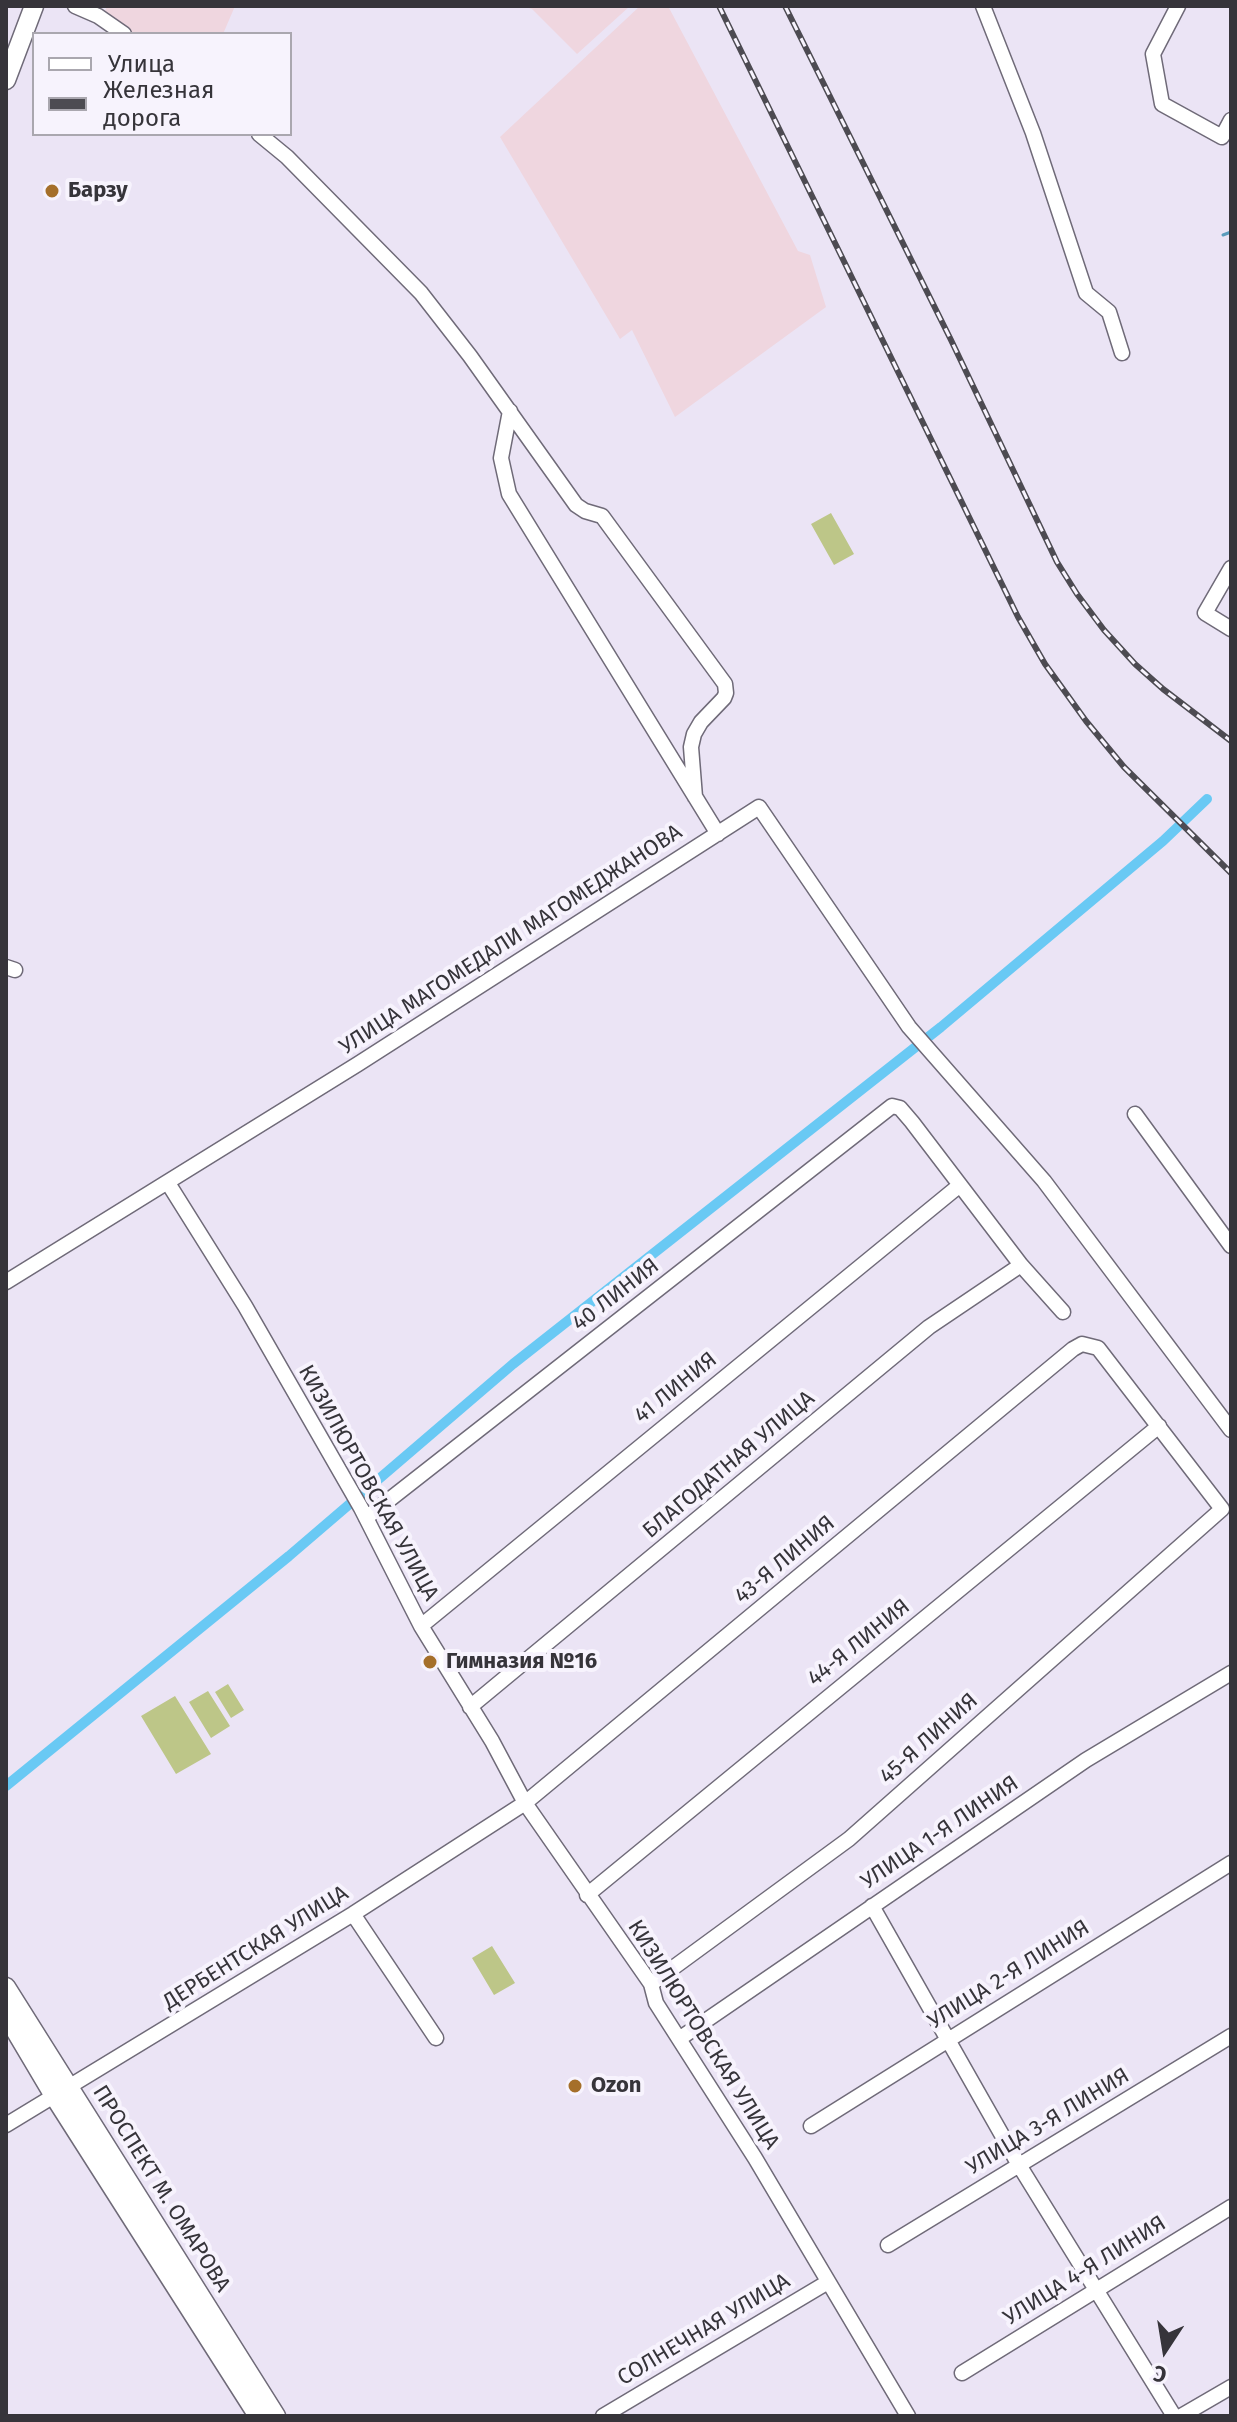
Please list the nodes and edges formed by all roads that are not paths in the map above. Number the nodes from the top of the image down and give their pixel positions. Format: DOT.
graph roads {
  1 [pos="34,6"];
  2 [pos="75,6"];
  3 [pos="983,6"];
  4 [pos="1178,6"];
  5 [pos="121,32"];
  6 [pos="6,80"];
  7 [pos="1231,120"];
  8 [pos="261,136"];
  9 [pos="1122,353"];
  10 [pos="510,411"];
  11 [pos="1231,568"];
  12 [pos="1231,629"];
  13 [pos="695,797"];
  14 [pos="718,834"];
  15 [pos="1135,1114"];
  16 [pos="168,1183"];
  17 [pos="960,1185"];
  18 [pos="1231,1246"];
  19 [pos="1021,1265"];
  20 [pos="6,1282"];
  21 [pos="1063,1312"];
  22 [pos="1159,1426"];
  23 [pos="1231,1430"];
  24 [pos="364,1513"];
  25 [pos="421,1626"];
  26 [pos="1231,1673"];
  27 [pos="470,1707"];
  28 [pos="525,1803"];
  29 [pos="1231,1863"];
  30 [pos="587,1895"];
  31 [pos="872,1906"];
  32 [pos="353,1914"];
  33 [pos="651,1984"];
  34 [pos="6,1987"];
  35 [pos="6,2015"];
  36 [pos="1231,2036"];
  37 [pos="436,2038"];
  38 [pos="679,2039"];
  39 [pos="948,2039"];
  40 [pos="61,2092"];
  41 [pos="6,2125"];
  42 [pos="811,2126"];
  43 [pos="1019,2165"];
  44 [pos="1231,2207"];
  45 [pos="888,2245"];
  46 [pos="828,2282"];
  47 [pos="1096,2289"];
  48 [pos="962,2373"];
  49 [pos="1231,2387"];
  50 [pos="258,2416"];
  51 [pos="276,2416"];
  52 [pos="603,2416"];
  53 [pos="908,2416"];
  54 [pos="1174,2416"];
  55 [pos="1181,2416"];
  1 -- 6 [label="main road"];
  2 -- 5 [label="street"];
  3 -- 9 [label="street"];
  4 -- 7 [label="street"];
  8 -- 10 [label="street"];
  10 -- 13 [label="street, УЛИЦА МАГОМЕДАЛИ МАГОМЕДЖАНОВA"];
  10 -- 13 [label="street"];
  11 -- 12 [label="street"];
  13 -- 14 [label="street, УЛИЦА МАГОМЕДАЛИ МАГОМЕДЖАНОВA"];
  14 -- 16 [label="street, УЛИЦА МАГОМЕДАЛИ МАГОМЕДЖАНОВA"];
  14 -- 23 [label="street"];
  15 -- 18 [label="street"];
  16 -- 20 [label="street, УЛИЦА МАГОМЕДАЛИ МАГОМЕДЖАНОВA"];
  16 -- 24 [label="street, КИЗИЛЮРТОВСКАЯ УЛИЦА"];
  17 -- 19 [label="street"];
  17 -- 24 [label="street, 40 ЛИНИЯ"];
  17 -- 25 [label="street, 41 ЛИНИЯ"];
  19 -- 21 [label="street"];
  19 -- 27 [label="street, БЛАГОДАТНАЯ УЛИЦА"];
  22 -- 28 [label="street, 43-Я ЛИНИЯ"];
  22 -- 30 [label="street, 44-Я ЛИНИЯ"];
  22 -- 33 [label="street, 45-Я ЛИНИЯ"];
  24 -- 25 [label="street, КИЗИЛЮРТОВСКАЯ УЛИЦА"];
  25 -- 27 [label="street, КИЗИЛЮРТОВСКАЯ УЛИЦА"];
  26 -- 31 [label="street, УЛИЦА 1-Я ЛИНИЯ"];
  27 -- 28 [label="street, КИЗИЛЮРТОВСКАЯ УЛИЦА"];
  28 -- 30 [label="street, КИЗИЛЮРТОВСКАЯ УЛИЦА"];
  28 -- 32 [label="street, ДЕРБЕНТСКАЯ УЛИЦА"];
  29 -- 39 [label="street, УЛИЦА 2-Я ЛИНИЯ"];
  30 -- 33 [label="street, КИЗИЛЮРТОВСКАЯ УЛИЦА"];
  31 -- 38 [label="street, УЛИЦА 1-Я ЛИНИЯ"];
  31 -- 39 [label="street"];
  32 -- 37 [label="street"];
  32 -- 40 [label="street, ДЕРБЕНТСКАЯ УЛИЦА"];
  33 -- 38 [label="street, КИЗИЛЮРТОВСКАЯ УЛИЦА"];
  34 -- 40 [label="main road, ПРОСПЕКТ М. ОМАРОВА"];
  35 -- 40 [label="main road, ПРОСПЕКТ М. ОМАРОВА"];
  36 -- 43 [label="street, УЛИЦА 3-Я ЛИНИЯ"];
  38 -- 46 [label="street, КИЗИЛЮРТОВСКАЯ УЛИЦА"];
  39 -- 42 [label="street, УЛИЦА 2-Я ЛИНИЯ"];
  39 -- 43 [label="street"];
  40 -- 41 [label="street, ДЕРБЕНТСКАЯ УЛИЦА"];
  40 -- 50 [label="main road, ПРОСПЕКТ М. ОМАРОВА"];
  40 -- 51 [label="main road, ПРОСПЕКТ М. ОМАРОВА"];
  43 -- 45 [label="street, УЛИЦА 3-Я ЛИНИЯ"];
  43 -- 47 [label="street"];
  44 -- 47 [label="street, УЛИЦА 4-Я ЛИНИЯ"];
  46 -- 52 [label="street, СОЛНЕЧНАЯ УЛИЦА"];
  46 -- 53 [label="street, КИЗИЛЮРТОВСКАЯ УЛИЦА"];
  47 -- 48 [label="street, УЛИЦА 4-Я ЛИНИЯ"];
  47 -- 54 [label="street"];
  49 -- 55 [label="street"];
}
